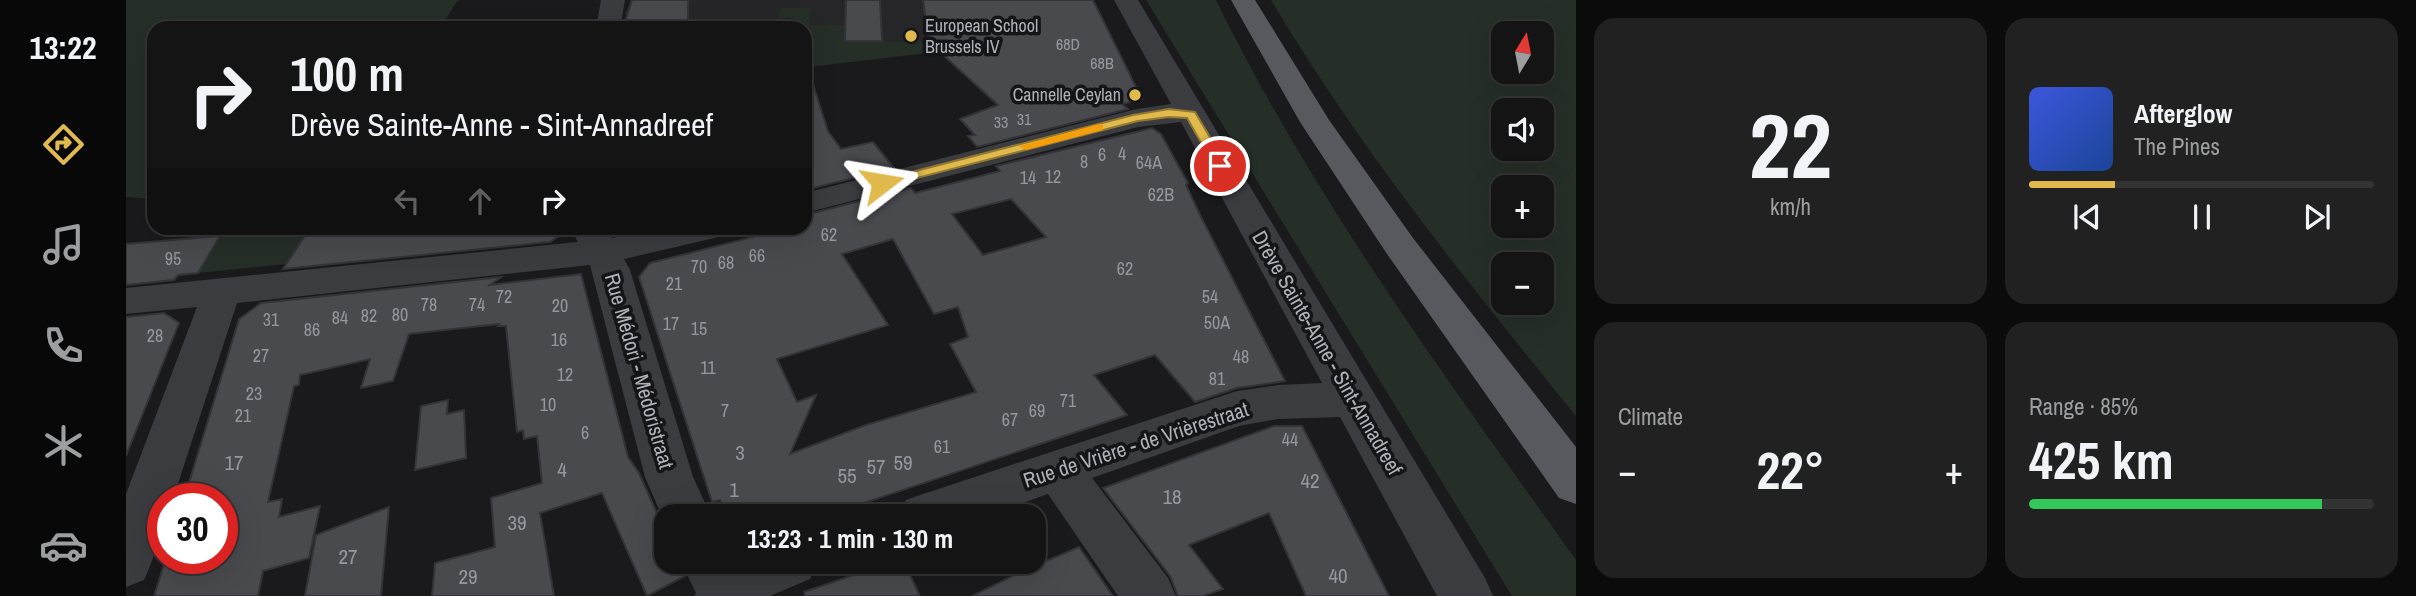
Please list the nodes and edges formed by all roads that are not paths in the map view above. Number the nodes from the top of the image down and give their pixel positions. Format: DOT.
graph roads {
  1 [pos="613,0"];
  2 [pos="1126,0"];
  3 [pos="1243,0"];
  4 [pos="609,21"];
  5 [pos="1191,114"];
  6 [pos="812,201"];
  7 [pos="682,235"];
  8 [pos="595,239"];
  9 [pos="222,291"];
  10 [pos="126,301"];
  11 [pos="1353,399"];
  12 [pos="1058,470"];
  13 [pos="1576,483"];
  14 [pos="681,504"];
  15 [pos="958,504"];
  16 [pos="126,563"];
  17 [pos="762,574"];
  18 [pos="719,587"];
  19 [pos="1149,596"];
  20 [pos="1466,596"];
  1 -- 4 [label="street"];
  2 -- 5 [label="street, Drève Sainte-Anne - Sint-Annadreef"];
  3 -- 13 [label="main road"];
  5 -- 6 [label="street"];
  5 -- 11 [label="street, Drève Sainte-Anne - Sint-Annadreef"];
  7 -- 8 [label="street"];
  8 -- 9 [label="street"];
  8 -- 14 [label="street, Rue Médori - Médoristraat"];
  9 -- 10 [label="street"];
  9 -- 16 [label="street"];
  11 -- 12 [label="street, Rue de Vrière - de Vrièrestraat"];
  11 -- 20 [label="street, Drève Sainte-Anne - Sint-Annadreef"];
  12 -- 15 [label="street, Rue de Vrière - de Vrièrestraat"];
  12 -- 19 [label="street"];
  17 -- 18 [label="street"];
}
